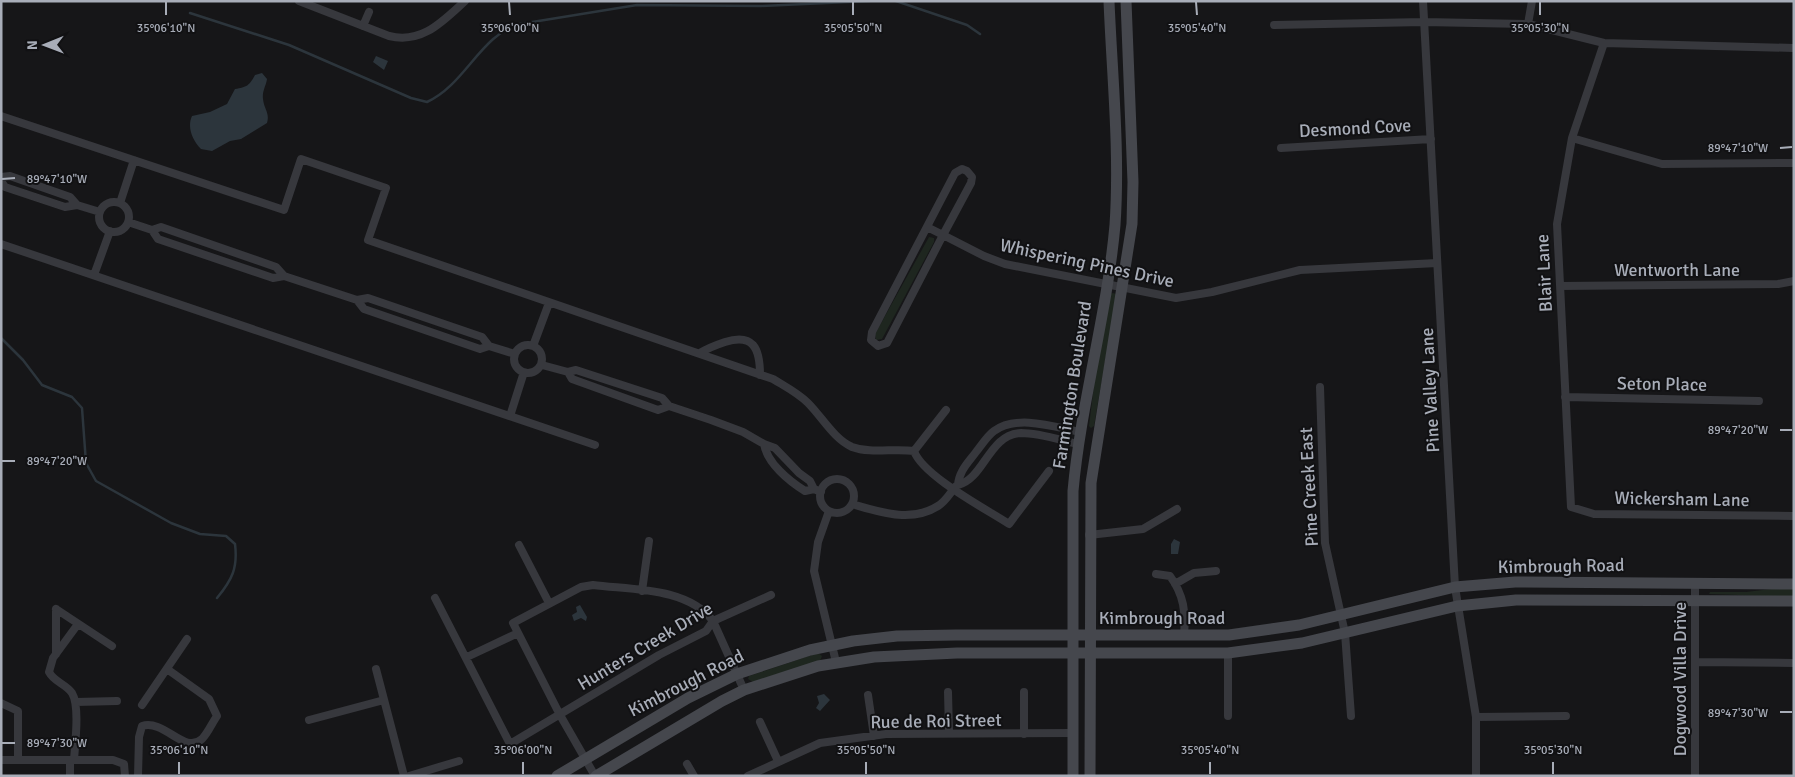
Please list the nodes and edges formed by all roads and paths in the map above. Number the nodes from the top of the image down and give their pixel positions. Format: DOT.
graph roads {
  1 [pos="299,1"];
  2 [pos="1108,1"];
  3 [pos="1124,1"];
  4 [pos="1423,1"];
  5 [pos="1532,1"];
  6 [pos="462,2"];
  7 [pos="310,3"];
  8 [pos="369,12"];
  9 [pos="1424,22"];
  10 [pos="1528,24"];
  11 [pos="1274,25"];
  12 [pos="363,26"];
  13 [pos="1604,43"];
  14 [pos="1794,48"];
  15 [pos="1,116"];
  16 [pos="1572,138"];
  17 [pos="1431,139"];
  18 [pos="1281,148"];
  19 [pos="134,160"];
  20 [pos="1794,163"];
  21 [pos="1,179"];
  22 [pos="120,203"];
  23 [pos="77,205"];
  24 [pos="100,212"];
  25 [pos="128,222"];
  26 [pos="926,227"];
  27 [pos="152,230"];
  28 [pos="110,231"];
  29 [pos="943,235"];
  30 [pos="1,244"];
  31 [pos="1437,262"];
  32 [pos="94,275"];
  33 [pos="284,276"];
  34 [pos="1794,281"];
  35 [pos="1106,285"];
  36 [pos="1560,286"];
  37 [pos="1123,288"];
  38 [pos="357,300"];
  39 [pos="549,302"];
  40 [pos="489,346"];
  41 [pos="533,346"];
  42 [pos="700,353"];
  43 [pos="515,354"];
  44 [pos="542,365"];
  45 [pos="524,372"];
  46 [pos="568,372"];
  47 [pos="760,375"];
  48 [pos="1320,387"];
  49 [pos="1564,396"];
  50 [pos="1759,401"];
  51 [pos="669,406"];
  52 [pos="946,410"];
  53 [pos="510,416"];
  54 [pos="1086,437"];
  55 [pos="764,444"];
  56 [pos="595,445"];
  57 [pos="914,451"];
  58 [pos="1049,471"];
  59 [pos="798,472"];
  60 [pos="790,481"];
  61 [pos="956,487"];
  62 [pos="817,491"];
  63 [pos="852,504"];
  64 [pos="1571,507"];
  65 [pos="1177,509"];
  66 [pos="829,511"];
  67 [pos="1794,516"];
  68 [pos="1089,535"];
  69 [pos="649,541"];
  70 [pos="519,545"];
  71 [pos="1216,571"];
  72 [pos="1156,574"];
  73 [pos="1695,583"];
  74 [pos="1176,584"];
  75 [pos="1794,584"];
  76 [pos="1455,587"];
  77 [pos="642,591"];
  78 [pos="771,594"];
  79 [pos="435,598"];
  80 [pos="1694,601"];
  81 [pos="1794,601"];
  82 [pos="549,603"];
  83 [pos="1457,606"];
  84 [pos="1342,614"];
  85 [pos="713,621"];
  86 [pos="78,624"];
  87 [pos="518,633"];
  88 [pos="1345,633"];
  89 [pos="1184,635"];
  90 [pos="1072,636"];
  91 [pos="1090,636"];
  92 [pos="187,639"];
  93 [pos="832,645"];
  94 [pos="112,646"];
  95 [pos="1228,653"];
  96 [pos="56,654"];
  97 [pos="1073,654"];
  98 [pos="1090,654"];
  99 [pos="467,657"];
  100 [pos="836,662"];
  101 [pos="1695,662"];
  102 [pos="1794,663"];
  103 [pos="167,669"];
  104 [pos="376,669"];
  105 [pos="738,674"];
  106 [pos="744,690"];
  107 [pos="948,692"];
  108 [pos="1024,692"];
  109 [pos="868,695"];
  110 [pos="384,700"];
  111 [pos="117,701"];
  112 [pos="76,702"];
  113 [pos="1,703"];
  114 [pos="142,705"];
  115 [pos="560,715"];
  116 [pos="1228,716"];
  117 [pos="1351,716"];
  118 [pos="1566,716"];
  119 [pos="1476,717"];
  120 [pos="309,720"];
  121 [pos="760,722"];
  122 [pos="949,732"];
  123 [pos="1073,733"];
  124 [pos="1024,734"];
  125 [pos="874,736"];
  126 [pos="585,759"];
  127 [pos="1,760"];
  128 [pos="18,760"];
  129 [pos="72,760"];
  130 [pos="458,761"];
  131 [pos="778,761"];
  132 [pos="687,764"];
  133 [pos="70,776"];
  134 [pos="125,776"];
  135 [pos="138,776"];
  136 [pos="404,776"];
  137 [pos="409,776"];
  138 [pos="557,776"];
  139 [pos="596,776"];
  140 [pos="694,776"];
  141 [pos="748,776"];
  142 [pos="1073,776"];
  143 [pos="1090,776"];
  144 [pos="1476,776"];
  145 [pos="1695,776"];
  1 -- 7 [label="street"];
  2 -- 35 [label="street, Farmington Boulevard"];
  3 -- 37 [label="street, Farmington Boulevard"];
  4 -- 9 [label="street, Pine Valley Lane"];
  5 -- 10 [label="street"];
  6 -- 12 [label="street"];
  7 -- 12 [label="street"];
  8 -- 12 [label="street"];
  9 -- 10 [label="street"];
  9 -- 11 [label="street"];
  9 -- 17 [label="street, Pine Valley Lane"];
  10 -- 13 [label="street"];
  13 -- 14 [label="street"];
  13 -- 16 [label="street, Blair Lane"];
  15 -- 19 [label="street"];
  16 -- 20 [label="street"];
  16 -- 36 [label="street, Blair Lane"];
  17 -- 18 [label="street, Desmond Cove"];
  17 -- 31 [label="street, Pine Valley Lane"];
  19 -- 22 [label="street"];
  19 -- 39 [label="street"];
  21 -- 23 [label="street"];
  21 -- 23 [label="street"];
  22 -- 24 [label="street"];
  22 -- 25 [label="street"];
  23 -- 24 [label="street"];
  24 -- 28 [label="street"];
  25 -- 27 [label="street"];
  25 -- 28 [label="street"];
  26 -- 29 [label="street, Whispering Pines Drive"];
  26 -- 29 [label="street"];
  26 -- 29 [label="street"];
  27 -- 33 [label="street"];
  27 -- 33 [label="street"];
  28 -- 32 [label="street"];
  29 -- 35 [label="street, Whispering Pines Drive"];
  30 -- 32 [label="street"];
  31 -- 37 [label="street, Whispering Pines Drive"];
  31 -- 76 [label="street, Pine Valley Lane"];
  32 -- 53 [label="street"];
  33 -- 38 [label="street"];
  34 -- 36 [label="street, Wentworth Lane"];
  35 -- 37 [label="street, Whispering Pines Drive"];
  35 -- 54 [label="street, Farmington Boulevard"];
  36 -- 49 [label="street, Blair Lane"];
  37 -- 54 [label="street, Farmington Boulevard"];
  38 -- 40 [label="street"];
  38 -- 40 [label="street"];
  39 -- 41 [label="street"];
  39 -- 42 [label="street"];
  40 -- 43 [label="street"];
  41 -- 43 [label="street"];
  41 -- 44 [label="street"];
  42 -- 47 [label="street"];
  42 -- 47 [label="street"];
  43 -- 45 [label="street"];
  44 -- 45 [label="street"];
  44 -- 46 [label="street"];
  45 -- 53 [label="street"];
  46 -- 51 [label="street"];
  46 -- 51 [label="street"];
  47 -- 57 [label="street"];
  48 -- 84 [label="street, Pine Creek East"];
  49 -- 50 [label="street, Seton Place"];
  49 -- 64 [label="street, Blair Lane"];
  51 -- 55 [label="street"];
  52 -- 57 [label="street"];
  53 -- 56 [label="street"];
  54 -- 61 [label="street"];
  54 -- 61 [label="street"];
  54 -- 68 [label="street, Farmington Boulevard"];
  54 -- 90 [label="street, Farmington Boulevard"];
  55 -- 59 [label="street"];
  55 -- 60 [label="street"];
  57 -- 61 [label="street"];
  58 -- 61 [label="street"];
  59 -- 60 [label="street"];
  59 -- 62 [label="street"];
  60 -- 62 [label="street"];
  61 -- 63 [label="street"];
  62 -- 63 [label="street"];
  62 -- 66 [label="street"];
  63 -- 66 [label="street"];
  64 -- 67 [label="street, Wickersham Lane"];
  65 -- 68 [label="street"];
  66 -- 93 [label="street"];
  68 -- 91 [label="street, Farmington Boulevard"];
  69 -- 77 [label="street"];
  70 -- 82 [label="street"];
  71 -- 74 [label="street"];
  72 -- 74 [label="street"];
  73 -- 75 [label="street, Kimbrough Road"];
  73 -- 76 [label="street, Kimbrough Road"];
  73 -- 80 [label="street, Dogwood Villa Drive"];
  74 -- 89 [label="street"];
  76 -- 83 [label="street, Pine Valley Lane"];
  76 -- 84 [label="street, Kimbrough Road"];
  77 -- 82 [label="street"];
  77 -- 85 [label="street"];
  78 -- 85 [label="street, Hunters Creek Drive"];
  79 -- 99 [label="street"];
  80 -- 81 [label="street, Kimbrough Road"];
  80 -- 83 [label="street, Kimbrough Road"];
  80 -- 101 [label="street, Dogwood Villa Drive"];
  82 -- 87 [label="street"];
  83 -- 88 [label="street, Kimbrough Road"];
  83 -- 119 [label="street, Pine Valley Lane"];
  84 -- 88 [label="street, Pine Creek East"];
  84 -- 89 [label="street, Kimbrough Road"];
  85 -- 105 [label="street"];
  85 -- 115 [label="street, Hunters Creek Drive"];
  86 -- 94 [label="street"];
  86 -- 96 [label="street"];
  86 -- 96 [label="street"];
  87 -- 99 [label="street"];
  87 -- 115 [label="street"];
  88 -- 95 [label="street, Kimbrough Road"];
  88 -- 117 [label="street, Pine Creek East"];
  89 -- 91 [label="street, Kimbrough Road"];
  90 -- 91 [label="street, Kimbrough Road"];
  90 -- 93 [label="street, Kimbrough Road"];
  90 -- 97 [label="street, Farmington Boulevard"];
  91 -- 98 [label="street, Farmington Boulevard"];
  92 -- 103 [label="street"];
  93 -- 100 [label="street"];
  93 -- 105 [label="street, Kimbrough Road"];
  95 -- 98 [label="street, Kimbrough Road"];
  95 -- 116 [label="street"];
  96 -- 112 [label="street"];
  97 -- 98 [label="street, Kimbrough Road"];
  97 -- 100 [label="street, Kimbrough Road"];
  97 -- 123 [label="street, Farmington Boulevard"];
  98 -- 143 [label="street, Farmington Boulevard"];
  99 -- 115 [label="street, Hunters Creek Drive"];
  100 -- 106 [label="street, Kimbrough Road"];
  101 -- 102 [label="street"];
  101 -- 145 [label="street, Dogwood Villa Drive"];
  103 -- 114 [label="street"];
  103 -- 135 [label="street"];
  104 -- 110 [label="street"];
  105 -- 106 [label="street"];
  105 -- 126 [label="street, Kimbrough Road"];
  106 -- 139 [label="street, Kimbrough Road"];
  107 -- 122 [label="street"];
  108 -- 124 [label="street"];
  109 -- 125 [label="street"];
  110 -- 120 [label="street"];
  110 -- 136 [label="street"];
  111 -- 112 [label="street"];
  112 -- 129 [label="street"];
  113 -- 128 [label="street"];
  115 -- 126 [label="street"];
  118 -- 119 [label="street"];
  119 -- 144 [label="street, Pine Valley Lane"];
  121 -- 131 [label="street"];
  122 -- 124 [label="street, Rue de Roi Street"];
  122 -- 125 [label="street, Rue de Roi Street"];
  123 -- 124 [label="street, Rue de Roi Street"];
  123 -- 142 [label="street, Farmington Boulevard"];
  125 -- 131 [label="street, Rue de Roi Street"];
  126 -- 138 [label="street, Kimbrough Road"];
  126 -- 139 [label="street"];
  127 -- 128 [label="street"];
  128 -- 129 [label="street"];
  129 -- 133 [label="street"];
  129 -- 134 [label="street"];
  130 -- 137 [label="street"];
  131 -- 141 [label="street, Rue de Roi Street"];
  132 -- 140 [label="street"];
}
